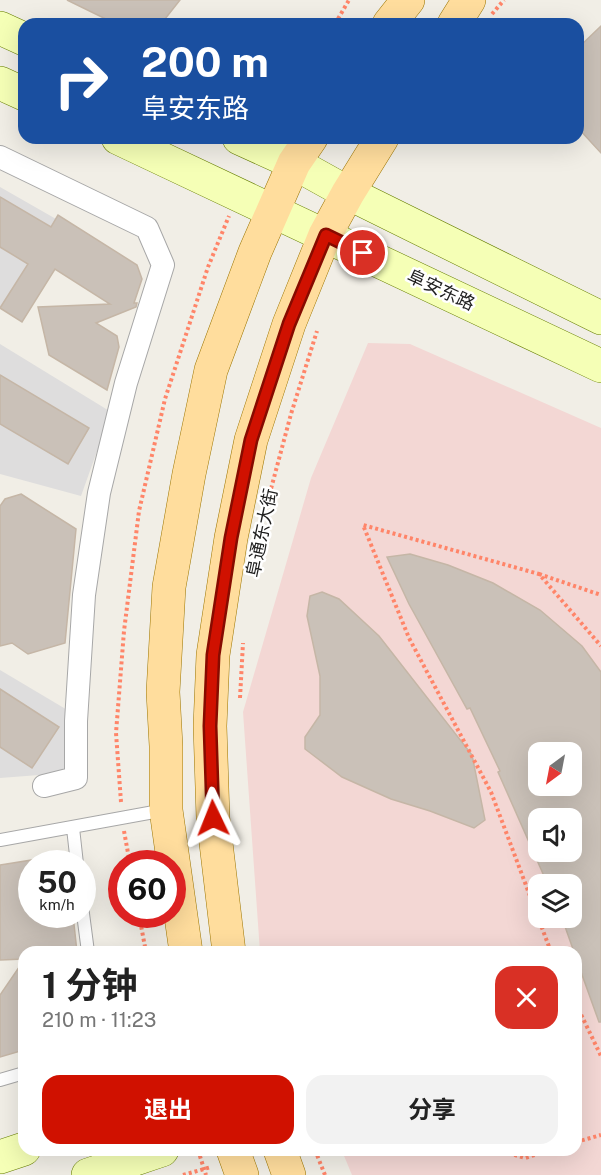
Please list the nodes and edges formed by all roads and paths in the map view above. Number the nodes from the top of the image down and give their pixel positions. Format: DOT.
graph roads {
  1 [pos="349,0"];
  2 [pos="408,0"];
  3 [pos="469,0"];
  4 [pos="338,18"];
  5 [pos="394,18"];
  6 [pos="458,18"];
  7 [pos="0,28"];
  8 [pos="18,36"];
  9 [pos="0,83"];
  10 [pos="18,91"];
  11 [pos="131,144"];
  12 [pos="269,144"];
  13 [pos="378,144"];
  14 [pos="303,151"];
  15 [pos="0,157"];
  16 [pos="348,193"];
  17 [pos="273,210"];
  18 [pos="326,235"];
  19 [pos="601,318"];
  20 [pos="317,330"];
  21 [pos="601,366"];
  22 [pos="266,507"];
  23 [pos="539,574"];
  24 [pos="601,595"];
  25 [pos="243,642"];
  26 [pos="601,646"];
  27 [pos="240,699"];
  28 [pos="44,786"];
  29 [pos="166,810"];
  30 [pos="73,828"];
  31 [pos="0,840"];
  32 [pos="75,850"];
  33 [pos="85,928"];
  34 [pos="141,928"];
  35 [pos="87,946"];
  36 [pos="145,946"];
  37 [pos="185,946"];
  38 [pos="228,946"];
  39 [pos="549,946"];
  40 [pos="582,1016"];
  41 [pos="601,1056"];
  42 [pos="18,1074"];
  43 [pos="0,1080"];
  44 [pos="601,1135"];
  45 [pos="582,1141"];
  46 [pos="18,1151"];
  47 [pos="0,1156"];
  48 [pos="139,1156"];
  49 [pos="200,1156"];
  50 [pos="234,1156"];
  51 [pos="282,1156"];
  52 [pos="317,1156"];
  53 [pos="88,1175"];
  54 [pos="206,1175"];
  55 [pos="242,1175"];
  56 [pos="289,1175"];
  57 [pos="325,1175"];
  1 -- 4 [label="path"];
  2 -- 5 [label="main road"];
  3 -- 6 [label="main road"];
  7 -- 8 [label="street"];
  9 -- 10 [label="street"];
  11 -- 17 [label="street, 阜安东路"];
  12 -- 14 [label="street"];
  13 -- 16 [label="main road, 阜通东大街"];
  14 -- 16 [label="street"];
  14 -- 17 [label="main road"];
  15 -- 28 [label="street"];
  16 -- 18 [label="main road, 阜通东大街"];
  16 -- 19 [label="street"];
  17 -- 18 [label="street, 阜安东路"];
  17 -- 29 [label="main road"];
  18 -- 21 [label="street, 阜安东路"];
  18 -- 38 [label="main road, 阜通东大街"];
  20 -- 22 [label="path, 阜通东大街"];
  23 -- 24 [label="path"];
  23 -- 26 [label="path"];
  23 -- 39 [label="path"];
  25 -- 27 [label="path"];
  29 -- 30 [label="lane"];
  29 -- 37 [label="main road"];
  30 -- 31 [label="lane"];
  30 -- 32 [label="lane"];
  33 -- 35 [label="lane"];
  34 -- 36 [label="path"];
  40 -- 41 [label="path"];
  42 -- 43 [label="lane"];
  44 -- 45 [label="path"];
  46 -- 47 [label="street"];
  48 -- 53 [label="street"];
  49 -- 54 [label="path"];
  50 -- 55 [label="main road"];
  51 -- 56 [label="main road"];
  52 -- 57 [label="path"];
}
